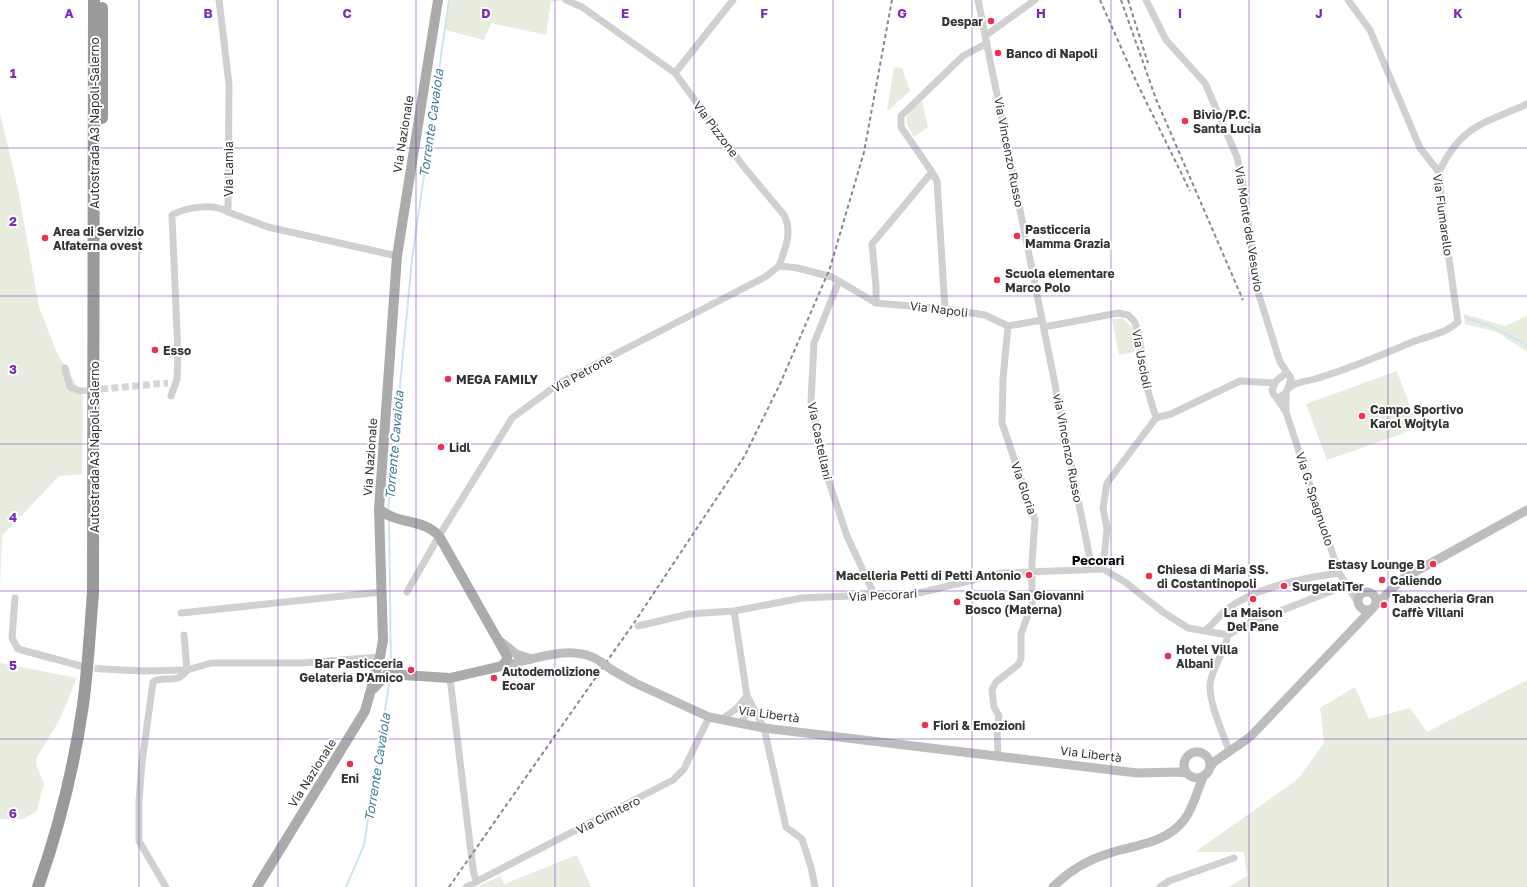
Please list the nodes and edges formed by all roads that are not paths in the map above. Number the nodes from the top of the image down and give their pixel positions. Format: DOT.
graph roads {
  1 [pos="94,0"];
  2 [pos="102,0"];
  3 [pos="219,0"];
  4 [pos="438,0"];
  5 [pos="566,0"];
  6 [pos="733,0"];
  7 [pos="978,0"];
  8 [pos="1035,0"];
  9 [pos="1146,0"];
  10 [pos="1348,0"];
  11 [pos="986,39"];
  12 [pos="675,73"];
  13 [pos="1527,104"];
  14 [pos="932,172"];
  15 [pos="1439,172"];
  16 [pos="228,212"];
  17 [pos="397,256"];
  18 [pos="779,266"];
  19 [pos="839,281"];
  20 [pos="876,302"];
  21 [pos="945,309"];
  22 [pos="1042,320"];
  23 [pos="1008,326"];
  24 [pos="1044,327"];
  25 [pos="1280,362"];
  26 [pos="64,368"];
  27 [pos="1289,375"];
  28 [pos="177,379"];
  29 [pos="1277,380"];
  30 [pos="1299,381"];
  31 [pos="168,383"];
  32 [pos="1288,390"];
  33 [pos="80,391"];
  34 [pos="171,396"];
  35 [pos="1276,397"];
  36 [pos="1286,412"];
  37 [pos="1156,418"];
  38 [pos="379,510"];
  39 [pos="1527,510"];
  40 [pos="404,521"];
  41 [pos="379,533"];
  42 [pos="437,533"];
  43 [pos="1092,569"];
  44 [pos="1103,569"];
  45 [pos="1033,572"];
  46 [pos="1339,573"];
  47 [pos="1347,585"];
  48 [pos="1393,587"];
  49 [pos="381,592"];
  50 [pos="407,592"];
  51 [pos="1368,592"];
  52 [pos="875,596"];
  53 [pos="15,598"];
  54 [pos="1360,605"];
  55 [pos="1374,606"];
  56 [pos="734,611"];
  57 [pos="181,613"];
  58 [pos="1357,625"];
  59 [pos="638,626"];
  60 [pos="1205,631"];
  61 [pos="184,635"];
  62 [pos="1228,635"];
  63 [pos="497,638"];
  64 [pos="380,657"];
  65 [pos="533,660"];
  66 [pos="81,666"];
  67 [pos="502,666"];
  68 [pos="102,669"];
  69 [pos="187,670"];
  70 [pos="387,674"];
  71 [pos="450,678"];
  72 [pos="371,692"];
  73 [pos="746,700"];
  74 [pos="709,717"];
  75 [pos="721,720"];
  76 [pos="741,724"];
  77 [pos="764,728"];
  78 [pos="1229,751"];
  79 [pos="1203,754"];
  80 [pos="998,756"];
  81 [pos="1186,758"];
  82 [pos="1165,772"];
  83 [pos="1206,772"];
  84 [pos="1188,774"];
  85 [pos="1191,808"];
  86 [pos="1234,858"];
  87 [pos="476,882"];
  88 [pos="38,887"];
  89 [pos="46,887"];
  90 [pos="166,887"];
  91 [pos="256,887"];
  92 [pos="466,887"];
  93 [pos="815,887"];
  94 [pos="1053,887"];
  95 [pos="1160,887"];
  1 -- 88 [label="highway, Autostrada A3 Napoli-Salerno"];
  2 -- 89 [label="highway, Autostrada A3 Napoli-Salerno"];
  3 -- 16 [label="street, Via Lamia"];
  4 -- 17 [label="main road, Via Nazionale"];
  5 -- 12 [label="street, Via Pizzone"];
  6 -- 12 [label="street"];
  7 -- 11 [label="street, Via Vincenzo Russo"];
  8 -- 11 [label="street"];
  9 -- 25 [label="street, Via Monte del Vesuvio"];
  10 -- 15 [label="street, Via Fiumarello"];
  11 -- 14 [label="street"];
  11 -- 22 [label="street, Via Vincenzo Russo"];
  12 -- 18 [label="street, Via Pizzone"];
  13 -- 15 [label="street"];
  14 -- 20 [label="street"];
  14 -- 21 [label="street"];
  15 -- 30 [label="street, Via Fiumarello"];
  16 -- 17 [label="street, Via Lamia"];
  16 -- 28 [label="street"];
  17 -- 38 [label="main road, Via Nazionale"];
  18 -- 19 [label="street"];
  18 -- 42 [label="street, Via Petrone"];
  19 -- 20 [label="street, Via Napoli"];
  19 -- 52 [label="street, Via Castellani"];
  20 -- 21 [label="street, Via Napoli"];
  21 -- 23 [label="street, Via Napoli"];
  22 -- 23 [label="street"];
  22 -- 24 [label="street, Via Vincenzo Russo"];
  23 -- 45 [label="street, Via Gloria"];
  24 -- 37 [label="street, Via Uscioli"];
  24 -- 43 [label="street, via Vincenzo Russo"];
  25 -- 27 [label="street, Via Monte del Vesuvio"];
  25 -- 29 [label="street, Via Monte del Vesuvio"];
  26 -- 33 [label="street"];
  27 -- 29 [label="street"];
  27 -- 30 [label="street"];
  27 -- 32 [label="street, Via G. Spagnuolo"];
  28 -- 31 [label="street"];
  28 -- 34 [label="street"];
  29 -- 35 [label="street, Via Monte del Vesuvio"];
  29 -- 37 [label="street"];
  30 -- 32 [label="street"];
  32 -- 35 [label="street"];
  32 -- 36 [label="street, Via G. Spagnuolo"];
  35 -- 36 [label="street, Via G. Spagnuolo"];
  36 -- 46 [label="street, Via G. Spagnuolo"];
  37 -- 44 [label="street"];
  38 -- 40 [label="main road"];
  38 -- 41 [label="main road, Via Nazionale"];
  39 -- 48 [label="main road"];
  40 -- 41 [label="main road"];
  40 -- 42 [label="main road"];
  41 -- 49 [label="main road, Via Nazionale"];
  42 -- 50 [label="street, Via Petrone"];
  42 -- 63 [label="main road"];
  43 -- 44 [label="street, Via Pecorari"];
  43 -- 45 [label="street, Via Pecorari"];
  44 -- 60 [label="street"];
  45 -- 52 [label="street, Via Pecorari"];
  45 -- 80 [label="street, Via Gloria"];
  46 -- 47 [label="street, Via G. Spagnuolo"];
  46 -- 60 [label="street"];
  47 -- 51 [label="street"];
  47 -- 54 [label="street, Via G. Spagnuolo"];
  47 -- 62 [label="street"];
  48 -- 51 [label="main road"];
  48 -- 55 [label="main road"];
  49 -- 57 [label="street"];
  49 -- 64 [label="main road, Via Nazionale"];
  51 -- 54 [label="main road"];
  51 -- 55 [label="main road"];
  52 -- 56 [label="street, Via Pecorari"];
  53 -- 66 [label="street"];
  54 -- 55 [label="main road"];
  54 -- 58 [label="main road"];
  55 -- 58 [label="main road"];
  56 -- 59 [label="street, Via Pecorari"];
  56 -- 73 [label="street"];
  58 -- 78 [label="main road"];
  60 -- 62 [label="street"];
  61 -- 69 [label="street"];
  62 -- 78 [label="street"];
  63 -- 65 [label="main road"];
  63 -- 67 [label="main road"];
  64 -- 69 [label="street"];
  64 -- 70 [label="main road"];
  64 -- 72 [label="main road, Via Nazionale"];
  65 -- 67 [label="main road, Via Libertà"];
  65 -- 74 [label="main road, Via Libertà, bridge"];
  67 -- 71 [label="main road, Via Libertà"];
  68 -- 69 [label="street"];
  69 -- 90 [label="street"];
  70 -- 71 [label="main road, Via Libertà"];
  70 -- 72 [label="main road"];
  71 -- 87 [label="street"];
  72 -- 91 [label="main road, Via Nazionale"];
  73 -- 75 [label="street"];
  73 -- 76 [label="street"];
  73 -- 77 [label="street"];
  74 -- 75 [label="main road, Via Libertà"];
  74 -- 87 [label="street, Via Cimitero"];
  75 -- 76 [label="main road, Via Libertà"];
  76 -- 77 [label="main road, Via Libertà"];
  77 -- 80 [label="main road, Via Libertà"];
  77 -- 93 [label="street"];
  78 -- 79 [label="main road"];
  78 -- 83 [label="main road"];
  79 -- 81 [label="main road"];
  79 -- 83 [label="main road"];
  80 -- 82 [label="main road, Via Libertà"];
  81 -- 82 [label="main road"];
  81 -- 84 [label="main road"];
  82 -- 84 [label="main road, Via Libertà"];
  83 -- 84 [label="main road"];
  83 -- 85 [label="main road"];
  84 -- 85 [label="main road"];
  85 -- 94 [label="main road"];
  86 -- 95 [label="street"];
  87 -- 92 [label="street, Via Cimitero"];
}
